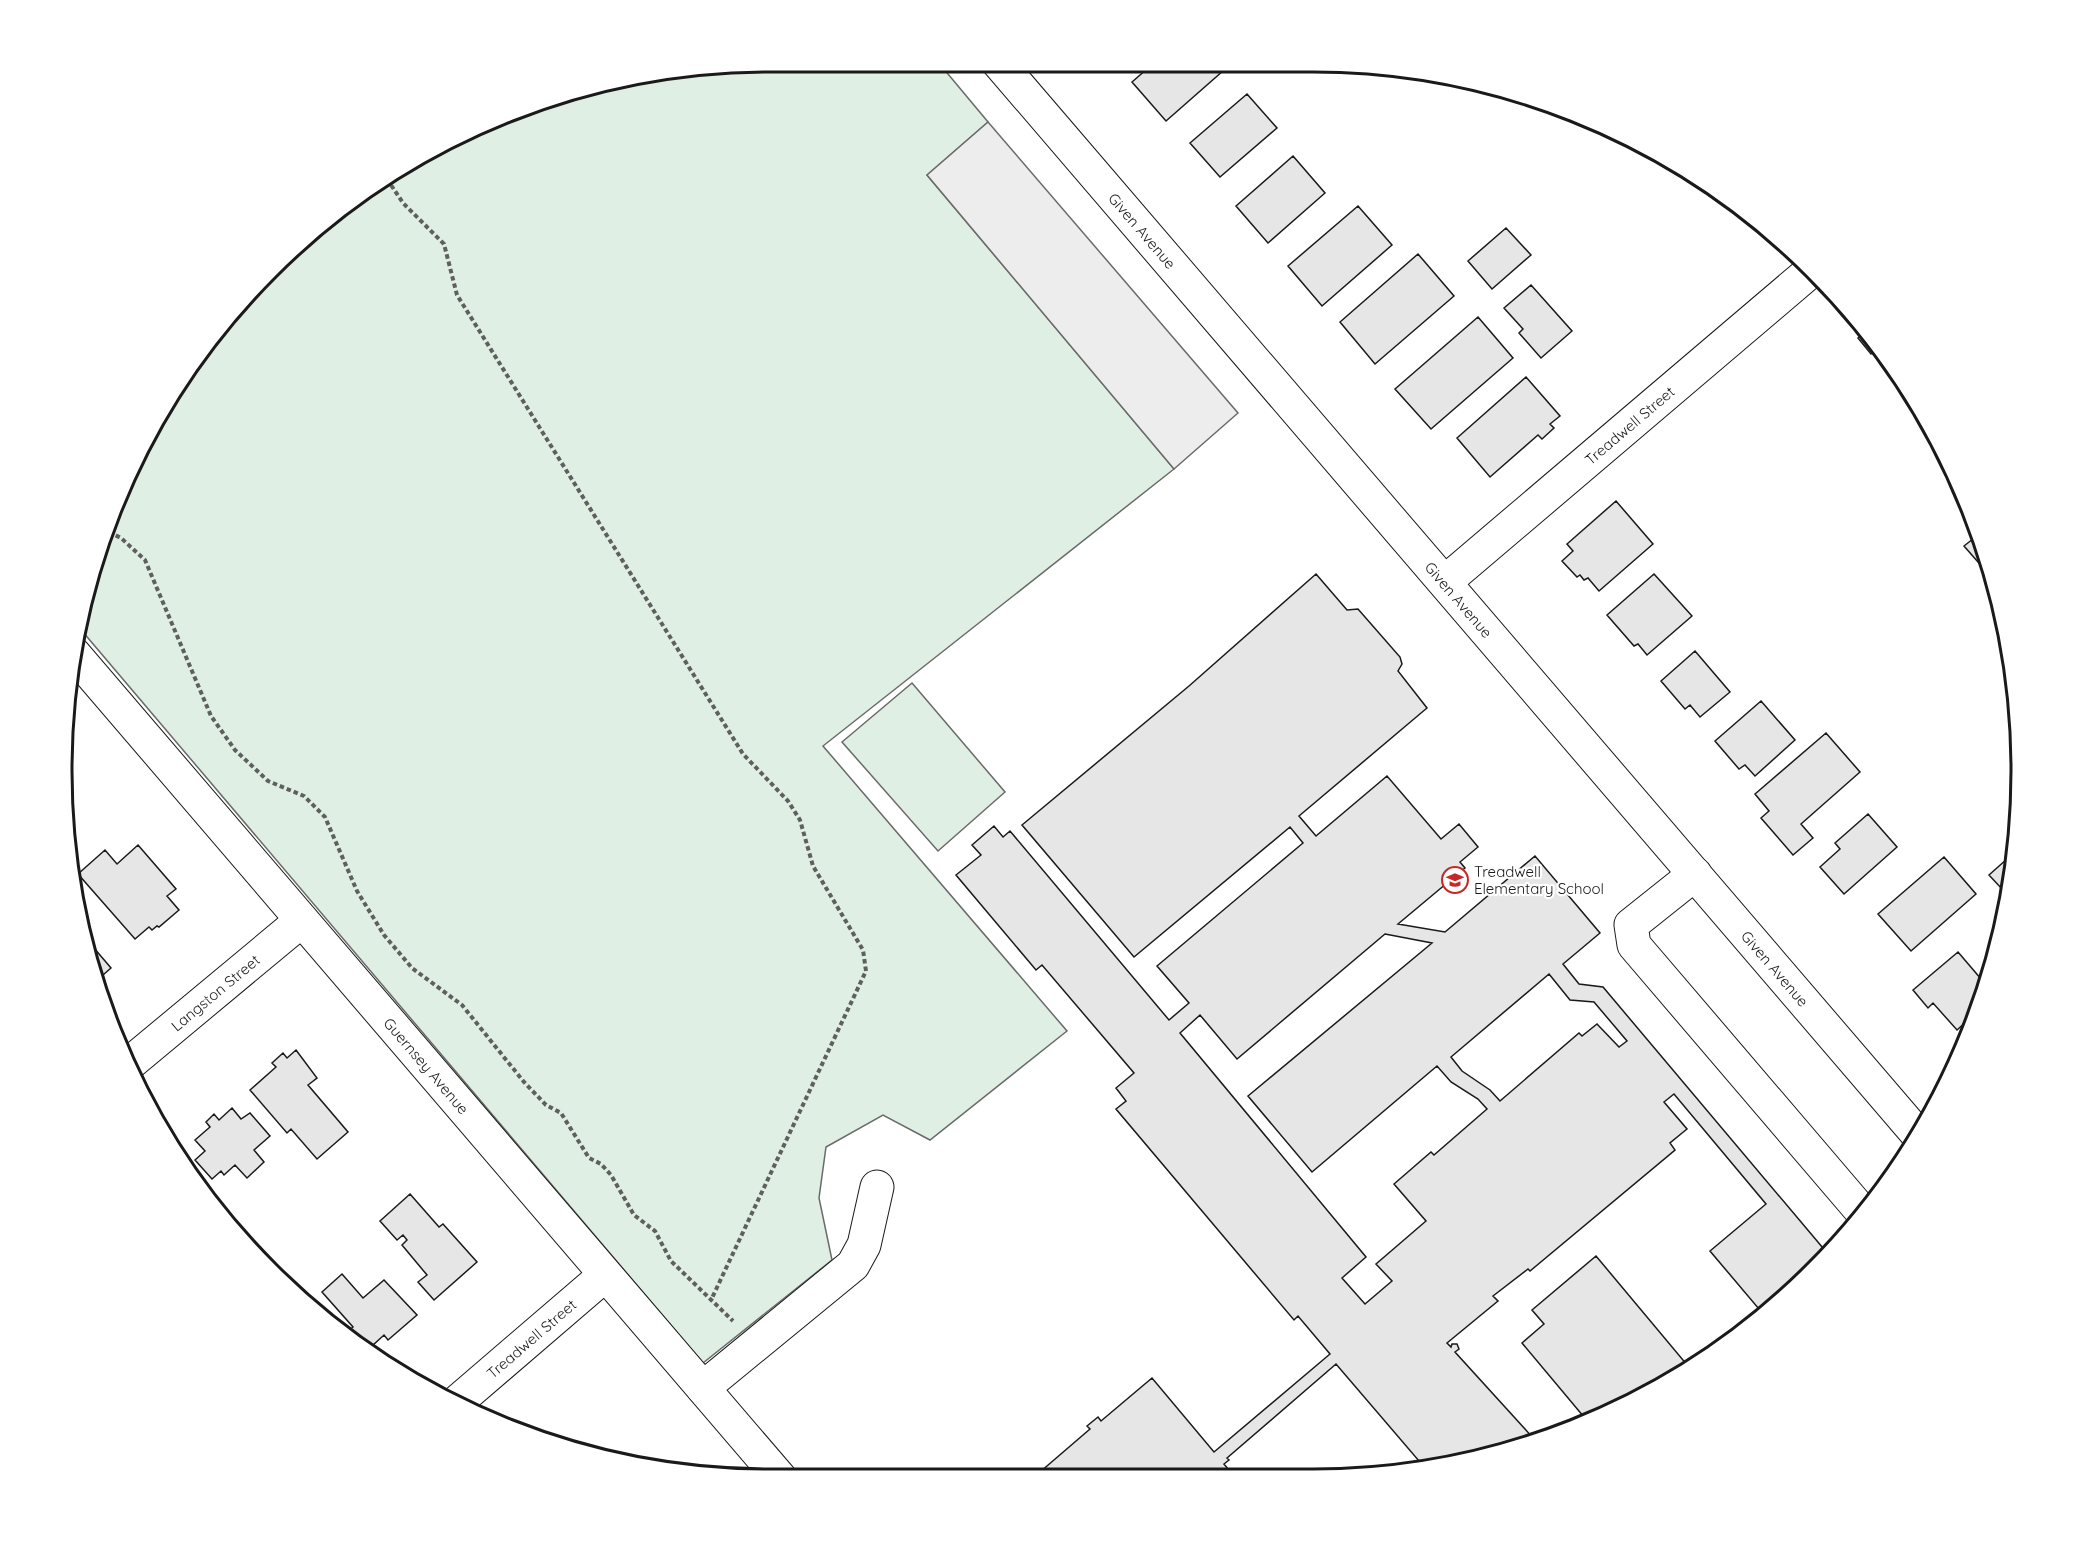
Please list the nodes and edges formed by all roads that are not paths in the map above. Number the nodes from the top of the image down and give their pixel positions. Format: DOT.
graph roads {
  1 [pos="1008,72"];
  2 [pos="1805,276"];
  3 [pos="1444,582"];
  4 [pos="81,662"];
  5 [pos="1695,874"];
  6 [pos="301,921"];
  7 [pos="135,1059"];
  8 [pos="1912,1128"];
  9 [pos="877,1187"];
  10 [pos="1858,1207"];
  11 [pos="605,1275"];
  12 [pos="703,1388"];
  13 [pos="462,1397"];
  14 [pos="772,1469"];
  1 -- 3 [label="street, Given Avenue"];
  2 -- 3 [label="street, Treadwell Street"];
  3 -- 5 [label="street, Given Avenue"];
  4 -- 6 [label="street, Guernsey Avenue"];
  5 -- 8 [label="street, Given Avenue"];
  5 -- 10 [label="street"];
  6 -- 7 [label="street, Langston Street"];
  6 -- 11 [label="street, Guernsey Avenue"];
  9 -- 12 [label="street"];
  11 -- 12 [label="street, Guernsey Avenue"];
  11 -- 13 [label="street, Treadwell Street"];
  12 -- 14 [label="street, Guernsey Avenue"];
}
